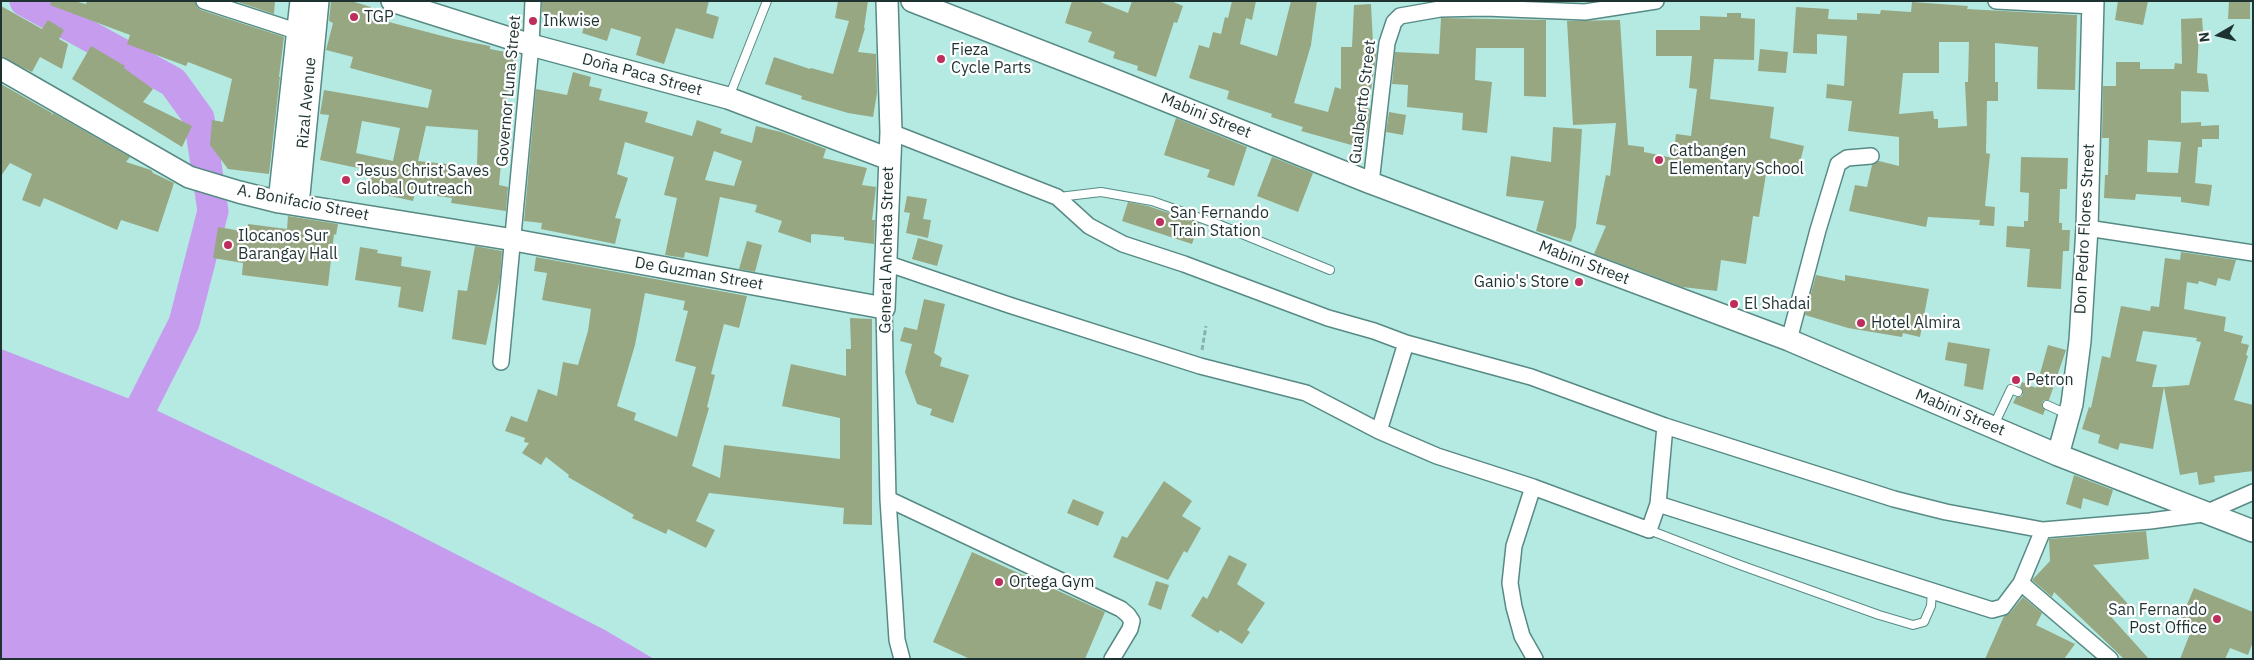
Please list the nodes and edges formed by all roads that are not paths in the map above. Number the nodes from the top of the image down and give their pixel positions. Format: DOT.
graph roads {
  1 [pos="204,1"];
  2 [pos="301,1"];
  3 [pos="318,1"];
  4 [pos="392,1"];
  5 [pos="533,1"];
  6 [pos="767,1"];
  7 [pos="887,1"];
  8 [pos="912,1"];
  9 [pos="1656,1"];
  10 [pos="1996,1"];
  11 [pos="2093,4"];
  12 [pos="1440,5"];
  13 [pos="299,32"];
  14 [pos="531,45"];
  15 [pos="1,69"];
  16 [pos="728,98"];
  17 [pos="891,132"];
  18 [pos="1871,156"];
  19 [pos="889,159"];
  20 [pos="1371,183"];
  21 [pos="1057,197"];
  22 [pos="289,203"];
  23 [pos="2086,228"];
  24 [pos="514,240"];
  25 [pos="2253,253"];
  26 [pos="886,263"];
  27 [pos="1330,270"];
  28 [pos="884,308"];
  29 [pos="1789,340"];
  30 [pos="1406,343"];
  31 [pos="501,362"];
  32 [pos="2018,392"];
  33 [pos="2047,405"];
  34 [pos="2069,415"];
  35 [pos="1665,426"];
  36 [pos="1994,427"];
  37 [pos="1379,431"];
  38 [pos="2058,455"];
  39 [pos="1533,487"];
  40 [pos="2253,492"];
  41 [pos="888,499"];
  42 [pos="1658,504"];
  43 [pos="2203,514"];
  44 [pos="1649,530"];
  45 [pos="2043,530"];
  46 [pos="2253,532"];
  47 [pos="2021,583"];
  48 [pos="1932,591"];
  49 [pos="902,659"];
  50 [pos="1112,659"];
  51 [pos="1535,659"];
  52 [pos="2110,659"];
  1 -- 13 [label="street"];
  2 -- 13 [label="street, Rizal Avenue"];
  3 -- 22 [label="street, Rizal Avenue"];
  4 -- 14 [label="street, Doña Paca Street"];
  5 -- 14 [label="street, Governor Luna Street"];
  6 -- 16 [label="lane"];
  7 -- 17 [label="street, General Ancheta Street"];
  8 -- 20 [label="street, Mabini Street"];
  9 -- 12 [label="street, Gualbertto Street"];
  10 -- 11 [label="street"];
  11 -- 23 [label="street, Don Pedro Flores Street"];
  12 -- 20 [label="street, Gualbertto Street"];
  13 -- 22 [label="street, Rizal Avenue"];
  14 -- 16 [label="street, Doña Paca Street"];
  14 -- 24 [label="street, Governor Luna Street"];
  15 -- 22 [label="street, A. Bonifacio Street"];
  16 -- 19 [label="street, Doña Paca Street"];
  17 -- 19 [label="street, General Ancheta Street"];
  17 -- 21 [label="street"];
  18 -- 29 [label="street"];
  19 -- 26 [label="street, General Ancheta Street"];
  20 -- 29 [label="street, Mabini Street"];
  21 -- 27 [label="lane"];
  21 -- 30 [label="street"];
  22 -- 24 [label="street, A. Bonifacio Street"];
  23 -- 25 [label="street"];
  23 -- 34 [label="street, Don Pedro Flores Street"];
  24 -- 28 [label="street, De Guzman Street"];
  24 -- 31 [label="street, Governor Luna Street"];
  26 -- 28 [label="street, General Ancheta Street"];
  26 -- 37 [label="street"];
  28 -- 41 [label="street, General Ancheta Street"];
  29 -- 36 [label="street, Mabini Street"];
  30 -- 35 [label="street"];
  30 -- 37 [label="street"];
  32 -- 36 [label="lane"];
  33 -- 34 [label="lane"];
  34 -- 38 [label="street, Don Pedro Flores Street"];
  35 -- 42 [label="street"];
  35 -- 45 [label="street"];
  36 -- 38 [label="street, Mabini Street"];
  37 -- 39 [label="street"];
  38 -- 43 [label="street, Mabini Street"];
  39 -- 44 [label="street"];
  39 -- 51 [label="street"];
  40 -- 43 [label="street"];
  41 -- 49 [label="street, General Ancheta Street"];
  41 -- 50 [label="street"];
  42 -- 44 [label="street"];
  42 -- 48 [label="street"];
  43 -- 45 [label="street"];
  43 -- 46 [label="street, Mabini Street"];
  44 -- 48 [label="lane"];
  45 -- 47 [label="street"];
  47 -- 48 [label="street"];
  47 -- 52 [label="street"];
}
